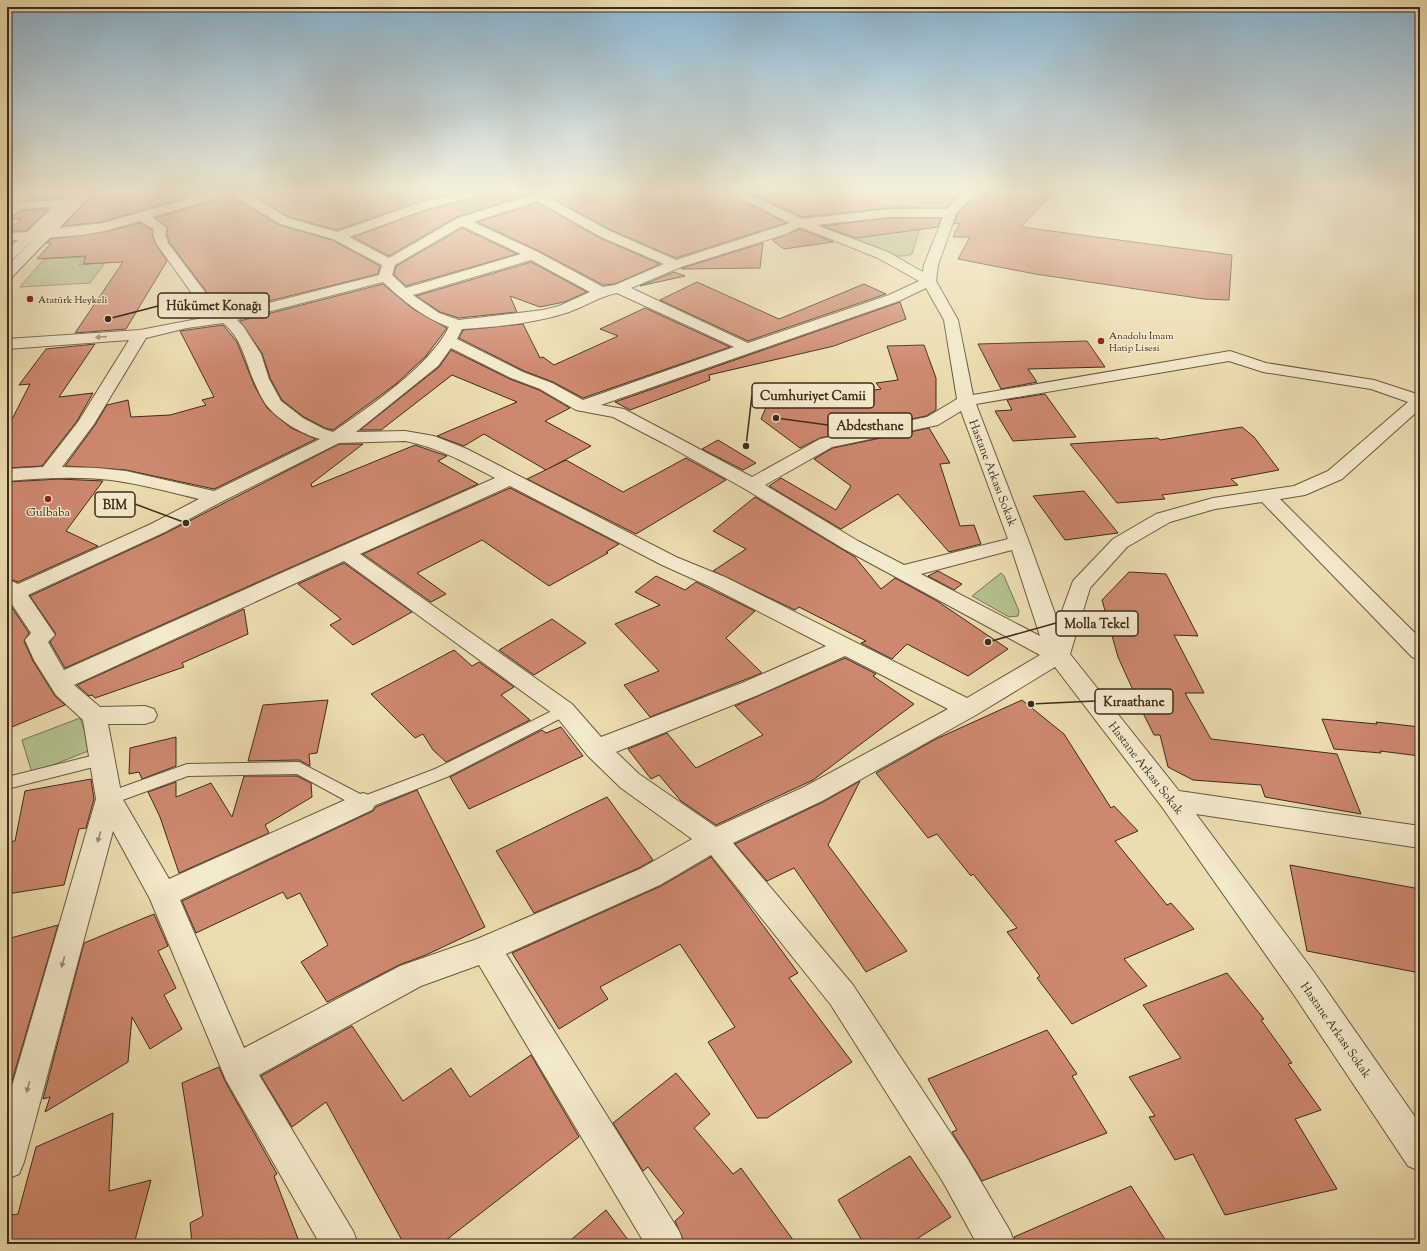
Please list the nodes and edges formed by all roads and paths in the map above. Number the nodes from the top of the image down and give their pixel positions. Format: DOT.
graph roads {
  1 [pos="15,249"];
  2 [pos="31,249"];
  3 [pos="166,249"];
  4 [pos="358,249"];
  5 [pos="419,249"];
  6 [pos="521,249"];
  7 [pos="640,249"];
  8 [pos="723,249"];
  9 [pos="868,249"];
  10 [pos="937,249"];
  11 [pos="533,255"];
  12 [pos="7,257"];
  13 [pos="676,264"];
  14 [pos="388,270"];
  15 [pos="7,274"];
  16 [pos="929,281"];
  17 [pos="619,288"];
  18 [pos="602,292"];
  19 [pos="404,293"];
  20 [pos="227,318"];
  21 [pos="453,333"];
  22 [pos="140,335"];
  23 [pos="7,344"];
  24 [pos="747,348"];
  25 [pos="966,401"];
  26 [pos="1419,401"];
  27 [pos="582,406"];
  28 [pos="336,438"];
  29 [pos="49,472"];
  30 [pos="7,475"];
  31 [pos="511,478"];
  32 [pos="752,485"];
  33 [pos="1266,496"];
  34 [pos="216,497"];
  35 [pos="1019,542"];
  36 [pos="345,553"];
  37 [pos="902,572"];
  38 [pos="12,590"];
  39 [pos="845,647"];
  40 [pos="1420,652"];
  41 [pos="1058,655"];
  42 [pos="59,682"];
  43 [pos="968,709"];
  44 [pos="564,710"];
  45 [pos="145,715"];
  46 [pos="94,716"];
  47 [pos="597,749"];
  48 [pos="103,758"];
  49 [pos="7,783"];
  50 [pos="109,799"];
  51 [pos="1171,800"];
  52 [pos="363,803"];
  53 [pos="1420,837"];
  54 [pos="714,840"];
  55 [pos="163,895"];
  56 [pos="486,949"];
  57 [pos="237,1069"];
  58 [pos="1420,1154"];
  59 [pos="7,1162"];
  60 [pos="340,1244"];
  61 [pos="666,1244"];
  62 [pos="997,1244"];
  1 -- 12 [label="street"];
  2 -- 15 [label="street"];
  3 -- 20 [label="street"];
  4 -- 14 [label="street"];
  5 -- 14 [label="street"];
  6 -- 11 [label="street"];
  7 -- 13 [label="street"];
  8 -- 13 [label="street"];
  9 -- 16 [label="street"];
  10 -- 16 [label="street"];
  11 -- 18 [label="street"];
  11 -- 19 [label="street"];
  13 -- 17 [label="street"];
  14 -- 19 [label="street"];
  14 -- 20 [label="street"];
  16 -- 24 [label="street"];
  16 -- 25 [label="street, Hastane Arkası Sokak"];
  17 -- 18 [label="street"];
  17 -- 24 [label="street"];
  18 -- 21 [label="street"];
  19 -- 21 [label="street"];
  20 -- 22 [label="street"];
  20 -- 28 [label="street"];
  21 -- 27 [label="street"];
  21 -- 28 [label="street"];
  22 -- 23 [label="street, one-way"];
  22 -- 29 [label="street"];
  24 -- 27 [label="street"];
  25 -- 26 [label="street"];
  25 -- 32 [label="street"];
  25 -- 35 [label="street, Hastane Arkası Sokak"];
  26 -- 33 [label="street"];
  27 -- 32 [label="street"];
  28 -- 31 [label="street"];
  28 -- 34 [label="street"];
  29 -- 30 [label="street"];
  29 -- 34 [label="street"];
  31 -- 36 [label="street"];
  31 -- 39 [label="street"];
  32 -- 37 [label="street"];
  33 -- 40 [label="street"];
  33 -- 41 [label="street"];
  34 -- 38 [label="street"];
  35 -- 37 [label="street"];
  35 -- 41 [label="street, Hastane Arkası Sokak"];
  36 -- 42 [label="street"];
  36 -- 44 [label="street"];
  37 -- 41 [label="street"];
  38 -- 42 [label="street"];
  39 -- 43 [label="street"];
  39 -- 47 [label="street"];
  41 -- 43 [label="street"];
  41 -- 51 [label="street, Hastane Arkası Sokak"];
  42 -- 46 [label="street"];
  43 -- 54 [label="street"];
  44 -- 47 [label="street"];
  44 -- 52 [label="lane"];
  45 -- 46 [label="street"];
  46 -- 48 [label="street"];
  47 -- 54 [label="street"];
  48 -- 49 [label="lane"];
  48 -- 50 [label="street"];
  50 -- 52 [label="lane"];
  50 -- 55 [label="street"];
  50 -- 59 [label="street, one-way"];
  51 -- 53 [label="street"];
  51 -- 58 [label="street, Hastane Arkası Sokak"];
  52 -- 55 [label="street"];
  54 -- 56 [label="street"];
  54 -- 62 [label="street"];
  55 -- 57 [label="street"];
  56 -- 57 [label="street"];
  56 -- 61 [label="street"];
  57 -- 60 [label="street"];
}
